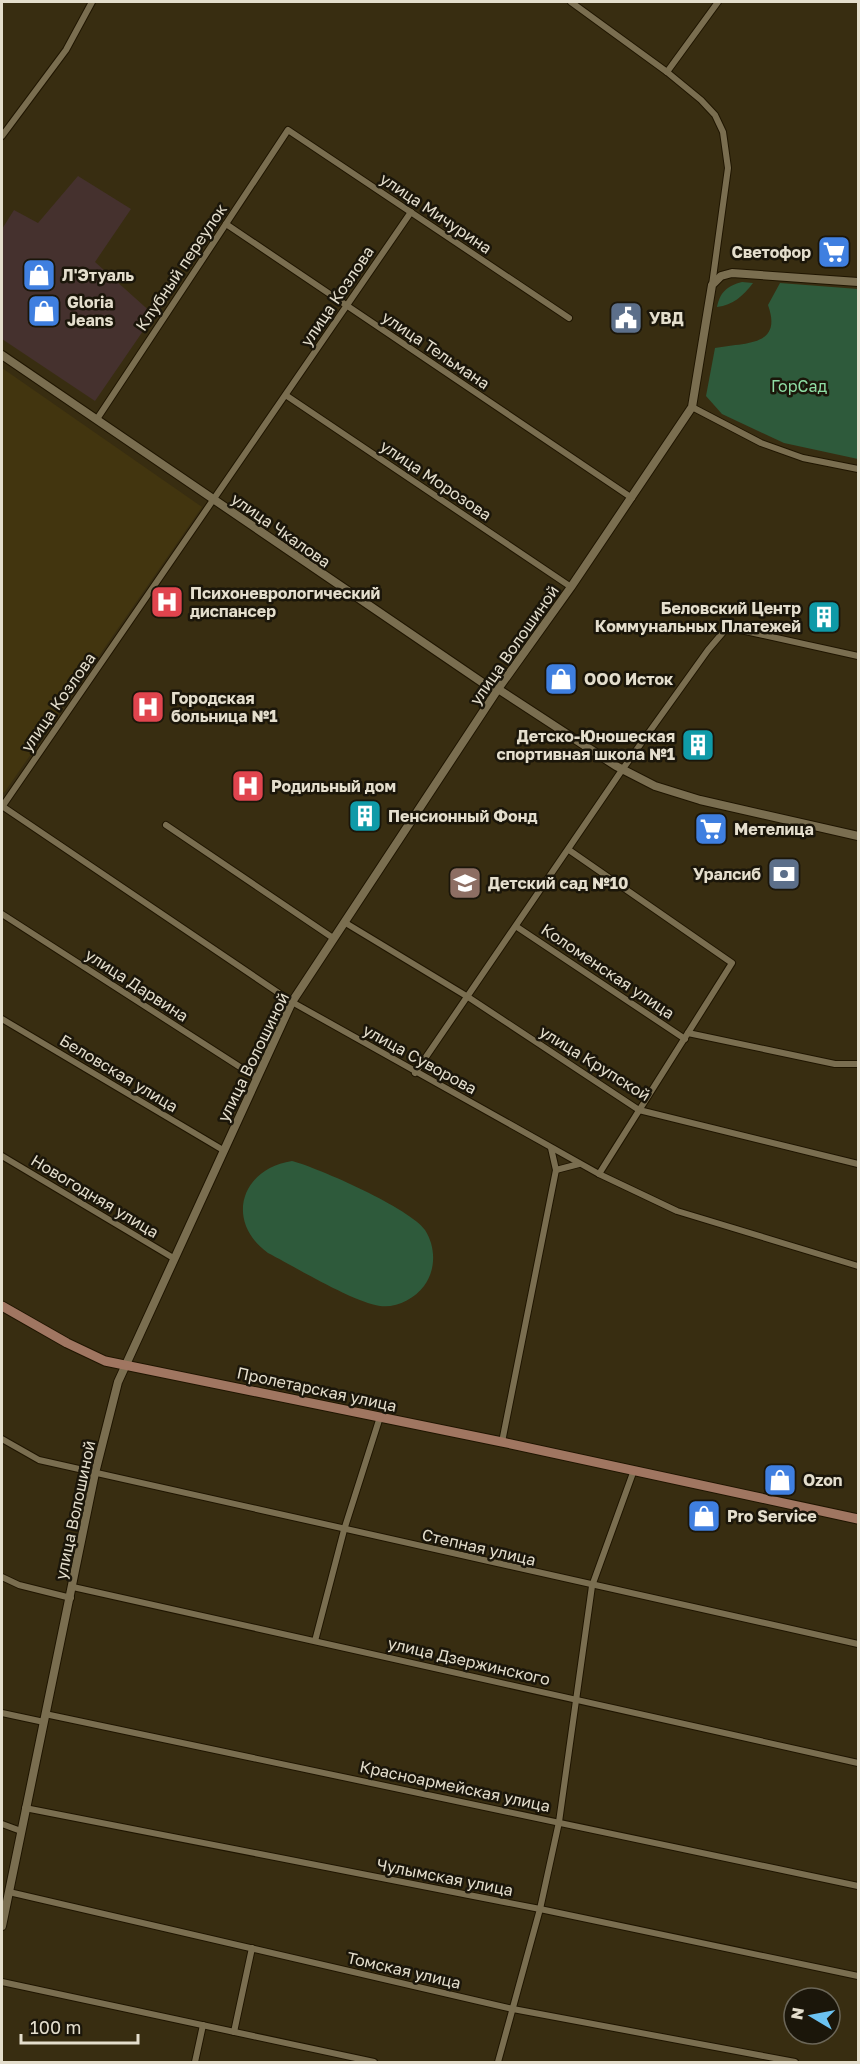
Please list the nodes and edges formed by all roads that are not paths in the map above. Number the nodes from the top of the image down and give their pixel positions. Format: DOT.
graph roads {
  1 [pos="92,2"];
  2 [pos="571,2"];
  3 [pos="718,2"];
  4 [pos="668,72"];
  5 [pos="288,130"];
  6 [pos="2,136"];
  7 [pos="411,212"];
  8 [pos="226,224"];
  9 [pos="858,282"];
  10 [pos="712,285"];
  11 [pos="346,306"];
  12 [pos="569,318"];
  13 [pos="2,355"];
  14 [pos="287,396"];
  15 [pos="692,407"];
  16 [pos="97,419"];
  17 [pos="858,469"];
  18 [pos="632,498"];
  19 [pos="212,499"];
  20 [pos="571,587"];
  21 [pos="858,656"];
  22 [pos="498,689"];
  23 [pos="622,770"];
  24 [pos="2,807"];
  25 [pos="166,825"];
  26 [pos="858,836"];
  27 [pos="569,850"];
  28 [pos="2,914"];
  29 [pos="344,922"];
  30 [pos="517,927"];
  31 [pos="333,938"];
  32 [pos="468,997"];
  33 [pos="292,1002"];
  34 [pos="2,1019"];
  35 [pos="686,1036"];
  36 [pos="858,1064"];
  37 [pos="415,1073"];
  38 [pos="257,1078"];
  39 [pos="639,1110"];
  40 [pos="551,1148"];
  41 [pos="223,1150"];
  42 [pos="2,1156"];
  43 [pos="579,1163"];
  44 [pos="858,1164"];
  45 [pos="556,1170"];
  46 [pos="599,1174"];
  47 [pos="175,1259"];
  48 [pos="858,1266"];
  49 [pos="2,1306"];
  50 [pos="125,1366"];
  51 [pos="380,1418"];
  52 [pos="2,1439"];
  53 [pos="502,1442"];
  54 [pos="634,1470"];
  55 [pos="95,1473"];
  56 [pos="858,1519"];
  57 [pos="344,1530"];
  58 [pos="2,1577"];
  59 [pos="592,1586"];
  60 [pos="73,1587"];
  61 [pos="70,1598"];
  62 [pos="315,1641"];
  63 [pos="858,1644"];
  64 [pos="578,1699"];
  65 [pos="2,1713"];
  66 [pos="44,1718"];
  67 [pos="858,1763"];
  68 [pos="25,1808"];
  69 [pos="559,1822"];
  70 [pos="2,1824"];
  71 [pos="21,1831"];
  72 [pos="858,1886"];
  73 [pos="9,1892"];
  74 [pos="540,1909"];
  75 [pos="2,1926"];
  76 [pos="252,1948"];
  77 [pos="858,1976"];
  78 [pos="2,1982"];
  79 [pos="513,2009"];
  80 [pos="202,2025"];
  81 [pos="234,2032"];
  82 [pos="195,2062"];
  83 [pos="374,2062"];
  84 [pos="498,2062"];
  85 [pos="795,2062"];
  1 -- 6 [label="street"];
  2 -- 4 [label="street"];
  3 -- 4 [label="street"];
  4 -- 10 [label="street"];
  5 -- 7 [label="street, улица Мичурина"];
  5 -- 8 [label="street, Клубный переулок"];
  7 -- 11 [label="street, улица Козлова"];
  7 -- 12 [label="street, улица Мичурина"];
  8 -- 11 [label="street, улица Тельмана"];
  8 -- 16 [label="street, Клубный переулок"];
  9 -- 10 [label="street"];
  10 -- 15 [label="street, улица Волошиной"];
  11 -- 14 [label="street, улица Козлова"];
  11 -- 18 [label="street, улица Тельмана"];
  13 -- 16 [label="street, улица Чкалова"];
  14 -- 19 [label="street, улица Козлова"];
  14 -- 20 [label="street, улица Морозова"];
  15 -- 17 [label="street"];
  15 -- 18 [label="street, улица Волошиной"];
  16 -- 19 [label="street, улица Чкалова"];
  18 -- 20 [label="street, улица Волошиной"];
  19 -- 22 [label="street, улица Чкалова"];
  19 -- 24 [label="street, улица Козлова"];
  20 -- 22 [label="street, улица Волошиной"];
  21 -- 23 [label="street"];
  22 -- 23 [label="street, улица Чкалова"];
  22 -- 29 [label="street, улица Волошиной"];
  23 -- 26 [label="street, улица Чкалова"];
  23 -- 27 [label="street"];
  24 -- 33 [label="street, улица Суворова"];
  25 -- 31 [label="street"];
  27 -- 30 [label="street"];
  27 -- 35 [label="street"];
  28 -- 38 [label="street, улица Дарвина"];
  29 -- 31 [label="street, улица Волошиной"];
  29 -- 32 [label="street, улица Крупской"];
  30 -- 32 [label="street"];
  30 -- 35 [label="street, Коломенская улица"];
  31 -- 33 [label="street, улица Волошиной"];
  32 -- 37 [label="street"];
  32 -- 39 [label="street, улица Крупской"];
  33 -- 37 [label="street, улица Суворова"];
  33 -- 38 [label="street, улица Волошиной"];
  34 -- 41 [label="street, Беловская улица"];
  35 -- 36 [label="street, Коломенская улица"];
  35 -- 39 [label="street"];
  37 -- 40 [label="street, улица Суворова"];
  38 -- 41 [label="street, улица Волошиной"];
  39 -- 44 [label="street, улица Крупской"];
  39 -- 46 [label="street"];
  40 -- 43 [label="street, улица Суворова"];
  40 -- 45 [label="street"];
  41 -- 47 [label="street, улица Волошиной"];
  42 -- 47 [label="street, Новогодняя улица"];
  43 -- 45 [label="street"];
  43 -- 46 [label="street, улица Суворова"];
  45 -- 53 [label="street"];
  46 -- 48 [label="street, улица Суворова"];
  47 -- 50 [label="street, улица Волошиной"];
  49 -- 50 [label="main road, Пролетарская улица"];
  50 -- 51 [label="main road, Пролетарская улица"];
  50 -- 55 [label="street, улица Волошиной"];
  51 -- 53 [label="main road, Пролетарская улица"];
  51 -- 57 [label="street"];
  52 -- 55 [label="street, Степная улица"];
  53 -- 54 [label="main road, Пролетарская улица"];
  54 -- 56 [label="main road, Пролетарская улица"];
  54 -- 59 [label="street"];
  55 -- 57 [label="street, Степная улица"];
  55 -- 60 [label="street, улица Волошиной"];
  57 -- 59 [label="street, Степная улица"];
  57 -- 62 [label="street"];
  58 -- 61 [label="street"];
  59 -- 63 [label="street, Степная улица"];
  59 -- 64 [label="street"];
  60 -- 61 [label="street, улица Волошиной"];
  60 -- 62 [label="street, улица Дзержинского"];
  61 -- 66 [label="street, улица Волошиной"];
  62 -- 64 [label="street, улица Дзержинского"];
  64 -- 67 [label="street, улица Дзержинского"];
  64 -- 69 [label="street"];
  65 -- 66 [label="street, Красноармейская улица"];
  66 -- 68 [label="street, улица Волошиной"];
  66 -- 69 [label="street, Красноармейская улица"];
  68 -- 71 [label="street, улица Волошиной"];
  68 -- 74 [label="street, Чулымская улица"];
  69 -- 72 [label="street, Красноармейская улица"];
  69 -- 74 [label="street"];
  70 -- 71 [label="street"];
  71 -- 73 [label="street, улица Волошиной"];
  73 -- 75 [label="street, улица Волошиной"];
  73 -- 76 [label="street, Томская улица"];
  74 -- 77 [label="street, Чулымская улица"];
  74 -- 79 [label="street"];
  76 -- 79 [label="street, Томская улица"];
  76 -- 81 [label="street"];
  78 -- 80 [label="street"];
  79 -- 84 [label="street"];
  79 -- 85 [label="street, Томская улица"];
  80 -- 81 [label="street"];
  80 -- 82 [label="street"];
  81 -- 83 [label="street"];
}
